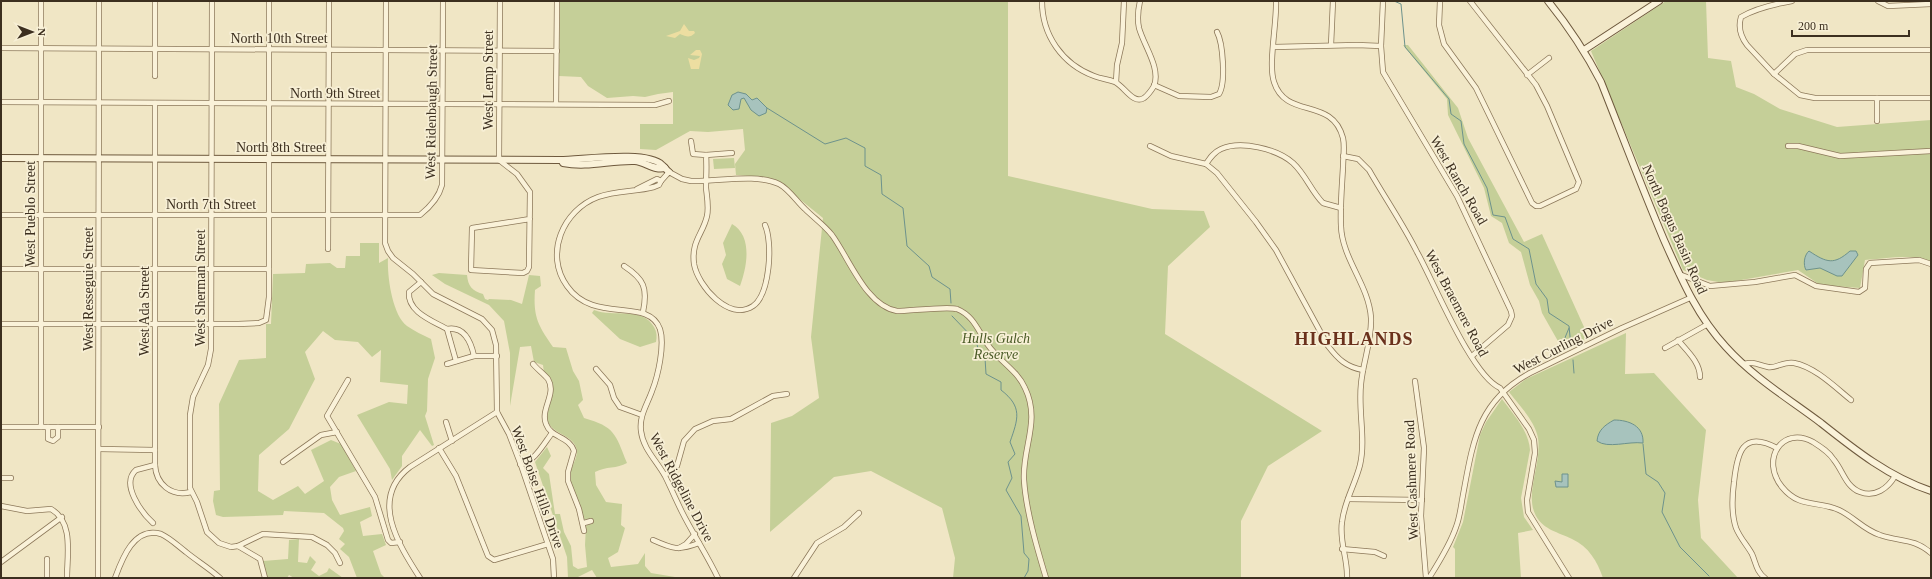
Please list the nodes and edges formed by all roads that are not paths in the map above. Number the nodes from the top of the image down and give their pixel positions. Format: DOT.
graph roads {
  1 [pos="41,1"];
  2 [pos="99,1"];
  3 [pos="155,1"];
  4 [pos="212,1"];
  5 [pos="269,1"];
  6 [pos="329,1"];
  7 [pos="386,1"];
  8 [pos="443,1"];
  9 [pos="500,1"];
  10 [pos="557,1"];
  11 [pos="1042,1"];
  12 [pos="1124,1"];
  13 [pos="1140,1"];
  14 [pos="1276,1"];
  15 [pos="1333,1"];
  16 [pos="1383,1"];
  17 [pos="1440,1"];
  18 [pos="1470,1"];
  19 [pos="1548,1"];
  20 [pos="1659,1"];
  21 [pos="1791,1"];
  22 [pos="1878,1"];
  23 [pos="1931,4"];
  24 [pos="1217,32"];
  25 [pos="1331,45"];
  26 [pos="1380,46"];
  27 [pos="1274,47"];
  28 [pos="1,48"];
  29 [pos="41,48"];
  30 [pos="99,48"];
  31 [pos="155,48"];
  32 [pos="212,49"];
  33 [pos="269,49"];
  34 [pos="329,49"];
  35 [pos="386,49"];
  36 [pos="443,50"];
  37 [pos="500,50"];
  38 [pos="1584,50"];
  39 [pos="1931,50"];
  40 [pos="557,51"];
  41 [pos="1549,58"];
  42 [pos="1774,74"];
  43 [pos="1527,75"];
  44 [pos="155,76"];
  45 [pos="1116,82"];
  46 [pos="1154,85"];
  47 [pos="1877,98"];
  48 [pos="1931,98"];
  49 [pos="669,101"];
  50 [pos="1,102"];
  51 [pos="41,103"];
  52 [pos="99,103"];
  53 [pos="155,103"];
  54 [pos="212,103"];
  55 [pos="269,103"];
  56 [pos="328,104"];
  57 [pos="385,104"];
  58 [pos="442,104"];
  59 [pos="499,104"];
  60 [pos="556,104"];
  61 [pos="1877,121"];
  62 [pos="691,141"];
  63 [pos="1150,146"];
  64 [pos="1788,146"];
  65 [pos="1931,151"];
  66 [pos="732,153"];
  67 [pos="706,155"];
  68 [pos="1343,156"];
  69 [pos="1,158"];
  70 [pos="41,158"];
  71 [pos="99,158"];
  72 [pos="155,158"];
  73 [pos="212,158"];
  74 [pos="269,159"];
  75 [pos="328,159"];
  76 [pos="385,159"];
  77 [pos="442,160"];
  78 [pos="499,160"];
  79 [pos="1206,164"];
  80 [pos="667,170"];
  81 [pos="707,182"];
  82 [pos="1341,208"];
  83 [pos="99,214"];
  84 [pos="155,214"];
  85 [pos="212,214"];
  86 [pos="269,214"];
  87 [pos="328,214"];
  88 [pos="385,214"];
  89 [pos="1,215"];
  90 [pos="41,215"];
  91 [pos="420,215"];
  92 [pos="530,219"];
  93 [pos="765,225"];
  94 [pos="328,249"];
  95 [pos="1931,264"];
  96 [pos="624,266"];
  97 [pos="1,269"];
  98 [pos="99,269"];
  99 [pos="155,269"];
  100 [pos="212,269"];
  101 [pos="269,269"];
  102 [pos="41,270"];
  103 [pos="1679,274"];
  104 [pos="421,282"];
  105 [pos="1690,298"];
  106 [pos="643,312"];
  107 [pos="1,324"];
  108 [pos="41,324"];
  109 [pos="99,324"];
  110 [pos="155,324"];
  111 [pos="211,324"];
  112 [pos="1708,324"];
  113 [pos="447,329"];
  114 [pos="1678,340"];
  115 [pos="1665,348"];
  116 [pos="474,356"];
  117 [pos="497,356"];
  118 [pos="1472,356"];
  119 [pos="456,361"];
  120 [pos="447,364"];
  121 [pos="533,364"];
  122 [pos="1744,364"];
  123 [pos="544,366"];
  124 [pos="596,369"];
  125 [pos="1363,370"];
  126 [pos="539,371"];
  127 [pos="1700,377"];
  128 [pos="348,380"];
  129 [pos="1415,381"];
  130 [pos="1502,392"];
  131 [pos="787,394"];
  132 [pos="1851,400"];
  133 [pos="497,412"];
  134 [pos="642,415"];
  135 [pos="446,422"];
  136 [pos="1,427"];
  137 [pos="40,427"];
  138 [pos="48,427"];
  139 [pos="58,427"];
  140 [pos="99,427"];
  141 [pos="337,432"];
  142 [pos="552,433"];
  143 [pos="452,441"];
  144 [pos="439,448"];
  145 [pos="1777,448"];
  146 [pos="99,449"];
  147 [pos="155,450"];
  148 [pos="283,462"];
  149 [pos="520,464"];
  150 [pos="155,465"];
  151 [pos="665,475"];
  152 [pos="1895,476"];
  153 [pos="1,478"];
  154 [pos="11,478"];
  155 [pos="1931,491"];
  156 [pos="191,492"];
  157 [pos="1348,499"];
  158 [pos="1422,500"];
  159 [pos="1,506"];
  160 [pos="859,513"];
  161 [pos="62,517"];
  162 [pos="590,521"];
  163 [pos="153,523"];
  164 [pos="584,523"];
  165 [pos="584,531"];
  166 [pos="695,534"];
  167 [pos="653,540"];
  168 [pos="400,542"];
  169 [pos="699,543"];
  170 [pos="548,544"];
  171 [pos="689,544"];
  172 [pos="238,546"];
  173 [pos="1342,549"];
  174 [pos="1931,553"];
  175 [pos="1384,556"];
  176 [pos="47,559"];
  177 [pos="1,562"];
  178 [pos="340,563"];
  179 [pos="47,578"];
  180 [pos="67,578"];
  181 [pos="98,578"];
  182 [pos="115,578"];
  183 [pos="220,578"];
  184 [pos="265,578"];
  185 [pos="420,578"];
  186 [pos="554,578"];
  187 [pos="718,578"];
  188 [pos="794,578"];
  189 [pos="1046,578"];
  190 [pos="1348,578"];
  191 [pos="1427,578"];
  192 [pos="1569,578"];
  193 [pos="1765,578"];
  1 -- 29 [label="street, West Pueblo Street"];
  2 -- 30 [label="street, West Resseguie Street"];
  3 -- 31 [label="street"];
  4 -- 32 [label="street, West Sherman Street"];
  5 -- 33 [label="street"];
  6 -- 34 [label="street"];
  7 -- 35 [label="street"];
  8 -- 36 [label="street, West Ridenbaugh Street"];
  9 -- 37 [label="street, West Lemp Street"];
  10 -- 40 [label="street"];
  11 -- 45 [label="street"];
  12 -- 45 [label="street"];
  13 -- 46 [label="street"];
  14 -- 27 [label="street"];
  15 -- 25 [label="street"];
  16 -- 26 [label="street, West Ranch Road"];
  17 -- 43 [label="street"];
  18 -- 43 [label="street"];
  19 -- 38 [label="street, North Bogus Basin Road"];
  20 -- 38 [label="street"];
  21 -- 42 [label="street"];
  22 -- 23 [label="street"];
  24 -- 46 [label="street"];
  25 -- 26 [label="street"];
  25 -- 27 [label="street"];
  26 -- 118 [label="street, West Ranch Road"];
  27 -- 68 [label="street"];
  28 -- 29 [label="street, North 10th Street"];
  29 -- 30 [label="street, North 10th Street"];
  29 -- 51 [label="street, West Pueblo Street"];
  30 -- 31 [label="street, North 10th Street"];
  30 -- 52 [label="street, West Resseguie Street"];
  31 -- 32 [label="street, North 10th Street"];
  31 -- 44 [label="street"];
  32 -- 33 [label="street, North 10th Street"];
  32 -- 54 [label="street, West Sherman Street"];
  33 -- 34 [label="street, North 10th Street"];
  33 -- 55 [label="street"];
  34 -- 35 [label="street, North 10th Street"];
  34 -- 56 [label="street"];
  35 -- 36 [label="street, North 10th Street"];
  35 -- 57 [label="street"];
  36 -- 37 [label="street, North 10th Street"];
  36 -- 58 [label="street, West Ridenbaugh Street"];
  37 -- 40 [label="street, North 10th Street"];
  37 -- 59 [label="street, West Lemp Street"];
  38 -- 103 [label="street, North Bogus Basin Road"];
  39 -- 42 [label="street"];
  40 -- 60 [label="street"];
  41 -- 43 [label="street"];
  42 -- 47 [label="street"];
  45 -- 46 [label="street"];
  47 -- 48 [label="street"];
  47 -- 61 [label="street"];
  49 -- 60 [label="street, North 9th Street"];
  50 -- 51 [label="street, North 9th Street"];
  51 -- 52 [label="street, North 9th Street"];
  51 -- 70 [label="street, West Pueblo Street"];
  52 -- 53 [label="street, North 9th Street"];
  52 -- 71 [label="street, West Resseguie Street"];
  53 -- 54 [label="street, North 9th Street"];
  53 -- 72 [label="street, West Ada Street"];
  54 -- 55 [label="street, North 9th Street"];
  54 -- 73 [label="street, West Sherman Street"];
  55 -- 56 [label="street, North 9th Street"];
  55 -- 74 [label="street"];
  56 -- 57 [label="street, North 9th Street"];
  56 -- 75 [label="street"];
  57 -- 58 [label="street, North 9th Street"];
  57 -- 76 [label="street"];
  58 -- 59 [label="street, North 9th Street"];
  58 -- 77 [label="street, West Ridenbaugh Street"];
  59 -- 60 [label="street, North 9th Street"];
  59 -- 78 [label="street, West Lemp Street"];
  62 -- 67 [label="street"];
  63 -- 79 [label="street"];
  64 -- 65 [label="street"];
  66 -- 67 [label="street"];
  67 -- 81 [label="street"];
  68 -- 82 [label="street"];
  68 -- 118 [label="street, West Braemere Road"];
  69 -- 70 [label="street, North 8th Street"];
  70 -- 71 [label="street, North 8th Street"];
  70 -- 90 [label="street, West Pueblo Street"];
  71 -- 72 [label="street, North 8th Street"];
  71 -- 83 [label="street, West Resseguie Street"];
  72 -- 73 [label="street, North 8th Street"];
  72 -- 84 [label="street, West Ada Street"];
  73 -- 74 [label="street, North 8th Street"];
  73 -- 85 [label="street, West Sherman Street"];
  74 -- 75 [label="street, North 8th Street"];
  74 -- 86 [label="street"];
  75 -- 76 [label="street, North 8th Street"];
  75 -- 87 [label="street"];
  76 -- 77 [label="street, North 8th Street"];
  76 -- 88 [label="street"];
  77 -- 78 [label="street, North 8th Street"];
  77 -- 91 [label="street, West Ridenbaugh Street"];
  78 -- 80 [label="street, North 8th Street"];
  78 -- 92 [label="street"];
  79 -- 82 [label="street"];
  79 -- 125 [label="street"];
  80 -- 81 [label="street, North 8th Street"];
  80 -- 106 [label="street"];
  81 -- 93 [label="street"];
  81 -- 189 [label="street, North 8th Street"];
  82 -- 125 [label="street"];
  83 -- 84 [label="street, North 7th Street"];
  83 -- 90 [label="street, North 7th Street"];
  83 -- 98 [label="street, West Resseguie Street"];
  84 -- 85 [label="street, North 7th Street"];
  84 -- 99 [label="street, West Ada Street"];
  85 -- 86 [label="street, North 7th Street"];
  85 -- 100 [label="street, West Sherman Street"];
  86 -- 87 [label="street, North 7th Street"];
  86 -- 101 [label="street"];
  87 -- 88 [label="street, North 7th Street"];
  87 -- 94 [label="street"];
  88 -- 91 [label="street, North 7th Street"];
  88 -- 104 [label="street, West Boise Hills Drive"];
  89 -- 90 [label="street, North 7th Street"];
  90 -- 102 [label="street, West Pueblo Street"];
  92 -- 92 [label="street"];
  95 -- 103 [label="street"];
  96 -- 106 [label="street"];
  97 -- 102 [label="street"];
  98 -- 99 [label="street"];
  98 -- 102 [label="street"];
  98 -- 109 [label="street, West Resseguie Street"];
  99 -- 100 [label="street"];
  99 -- 110 [label="street, West Ada Street"];
  100 -- 101 [label="street"];
  100 -- 111 [label="street, West Sherman Street"];
  101 -- 111 [label="street"];
  102 -- 108 [label="street, West Pueblo Street"];
  103 -- 105 [label="street, North Bogus Basin Road"];
  104 -- 113 [label="street"];
  104 -- 117 [label="street, West Boise Hills Drive"];
  105 -- 112 [label="street, North Bogus Basin Road"];
  105 -- 130 [label="street, West Curling Drive"];
  106 -- 134 [label="street, West Ridgeline Drive"];
  107 -- 108 [label="street"];
  108 -- 109 [label="street"];
  108 -- 137 [label="street, West Pueblo Street"];
  109 -- 110 [label="street"];
  109 -- 140 [label="street, West Resseguie Street"];
  110 -- 111 [label="street"];
  110 -- 147 [label="street, West Ada Street"];
  111 -- 156 [label="street, West Sherman Street"];
  112 -- 114 [label="street"];
  112 -- 122 [label="street, North Bogus Basin Road"];
  113 -- 116 [label="street"];
  113 -- 119 [label="street"];
  114 -- 115 [label="street"];
  114 -- 127 [label="street"];
  116 -- 117 [label="street"];
  116 -- 119 [label="street"];
  117 -- 133 [label="street, West Boise Hills Drive"];
  118 -- 130 [label="street, West Braemere Road"];
  119 -- 120 [label="street"];
  121 -- 126 [label="street"];
  122 -- 132 [label="street"];
  122 -- 152 [label="street, North Bogus Basin Road"];
  123 -- 126 [label="street"];
  124 -- 134 [label="street"];
  125 -- 157 [label="street"];
  126 -- 142 [label="street"];
  128 -- 141 [label="street"];
  129 -- 158 [label="street, West Cashmere Road"];
  130 -- 191 [label="street, West Curling Drive"];
  130 -- 192 [label="street, West Braemere Road"];
  131 -- 151 [label="street"];
  133 -- 143 [label="street"];
  133 -- 149 [label="street, West Boise Hills Drive"];
  134 -- 151 [label="street, West Ridgeline Drive"];
  135 -- 143 [label="street"];
  136 -- 137 [label="street"];
  137 -- 138 [label="street"];
  138 -- 139 [label="street"];
  138 -- 139 [label="street"];
  139 -- 140 [label="street"];
  140 -- 146 [label="street, West Resseguie Street"];
  141 -- 148 [label="street"];
  141 -- 168 [label="street"];
  142 -- 149 [label="street"];
  142 -- 164 [label="street"];
  143 -- 144 [label="street"];
  144 -- 168 [label="street"];
  144 -- 170 [label="street"];
  145 -- 152 [label="street"];
  145 -- 174 [label="street"];
  145 -- 193 [label="street"];
  146 -- 147 [label="street"];
  146 -- 181 [label="street, West Resseguie Street"];
  147 -- 150 [label="street, West Ada Street"];
  149 -- 170 [label="street, West Boise Hills Drive"];
  150 -- 156 [label="street, West Ada Street"];
  150 -- 163 [label="street"];
  151 -- 166 [label="street, West Ridgeline Drive"];
  152 -- 155 [label="street, North Bogus Basin Road"];
  153 -- 154 [label="street"];
  156 -- 172 [label="street, West Sherman Street"];
  157 -- 158 [label="street"];
  157 -- 173 [label="street"];
  158 -- 191 [label="street, West Cashmere Road"];
  159 -- 161 [label="street"];
  160 -- 188 [label="street"];
  161 -- 177 [label="street"];
  161 -- 180 [label="street"];
  162 -- 164 [label="street"];
  164 -- 165 [label="street"];
  166 -- 169 [label="street, West Ridgeline Drive"];
  166 -- 171 [label="street"];
  167 -- 171 [label="street"];
  168 -- 185 [label="street"];
  169 -- 171 [label="street"];
  169 -- 187 [label="street, West Ridgeline Drive"];
  170 -- 186 [label="street, West Boise Hills Drive"];
  172 -- 178 [label="street"];
  172 -- 184 [label="street, West Sherman Street"];
  173 -- 175 [label="street"];
  173 -- 190 [label="street"];
  176 -- 179 [label="street"];
  182 -- 183 [label="street"];
}
